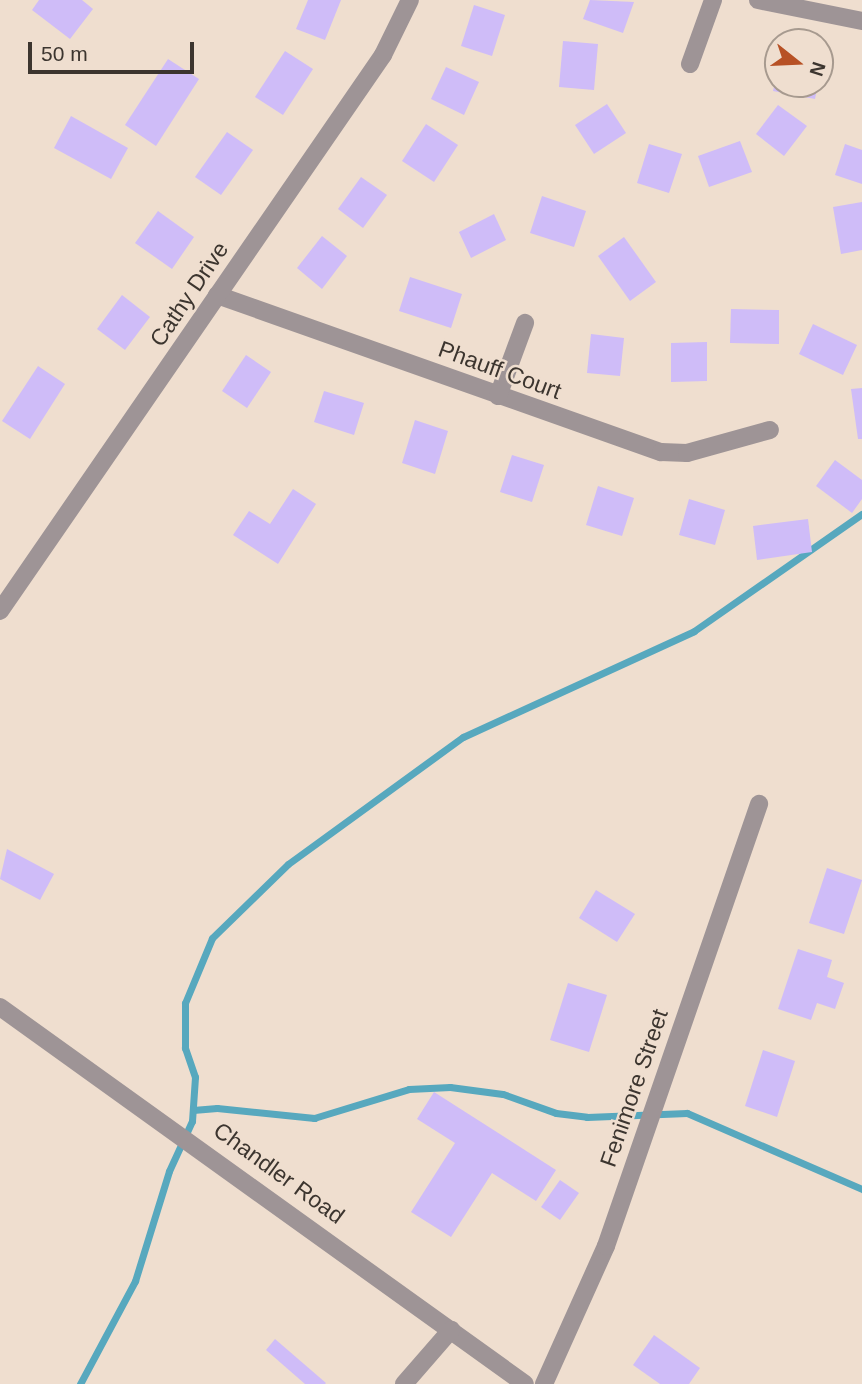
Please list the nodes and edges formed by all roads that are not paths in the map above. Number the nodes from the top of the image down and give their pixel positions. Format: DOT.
graph roads {
  1 [pos="410,0"];
  2 [pos="713,0"];
  3 [pos="758,0"];
  4 [pos="862,21"];
  5 [pos="690,64"];
  6 [pos="217,295"];
  7 [pos="525,323"];
  8 [pos="498,396"];
  9 [pos="770,430"];
  10 [pos="0,611"];
  11 [pos="759,804"];
  12 [pos="0,1007"];
  13 [pos="451,1330"];
  14 [pos="404,1384"];
  15 [pos="525,1384"];
  16 [pos="544,1384"];
  1 -- 6 [label="street, Cathy Drive"];
  2 -- 5 [label="street"];
  3 -- 4 [label="street"];
  6 -- 8 [label="street, Phauff Court"];
  6 -- 10 [label="street, Cathy Drive"];
  7 -- 8 [label="street"];
  8 -- 9 [label="street, Phauff Court"];
  11 -- 16 [label="street, Fenimore Street"];
  12 -- 13 [label="street, Chandler Road"];
  13 -- 14 [label="street"];
  13 -- 15 [label="street, Chandler Road"];
}
